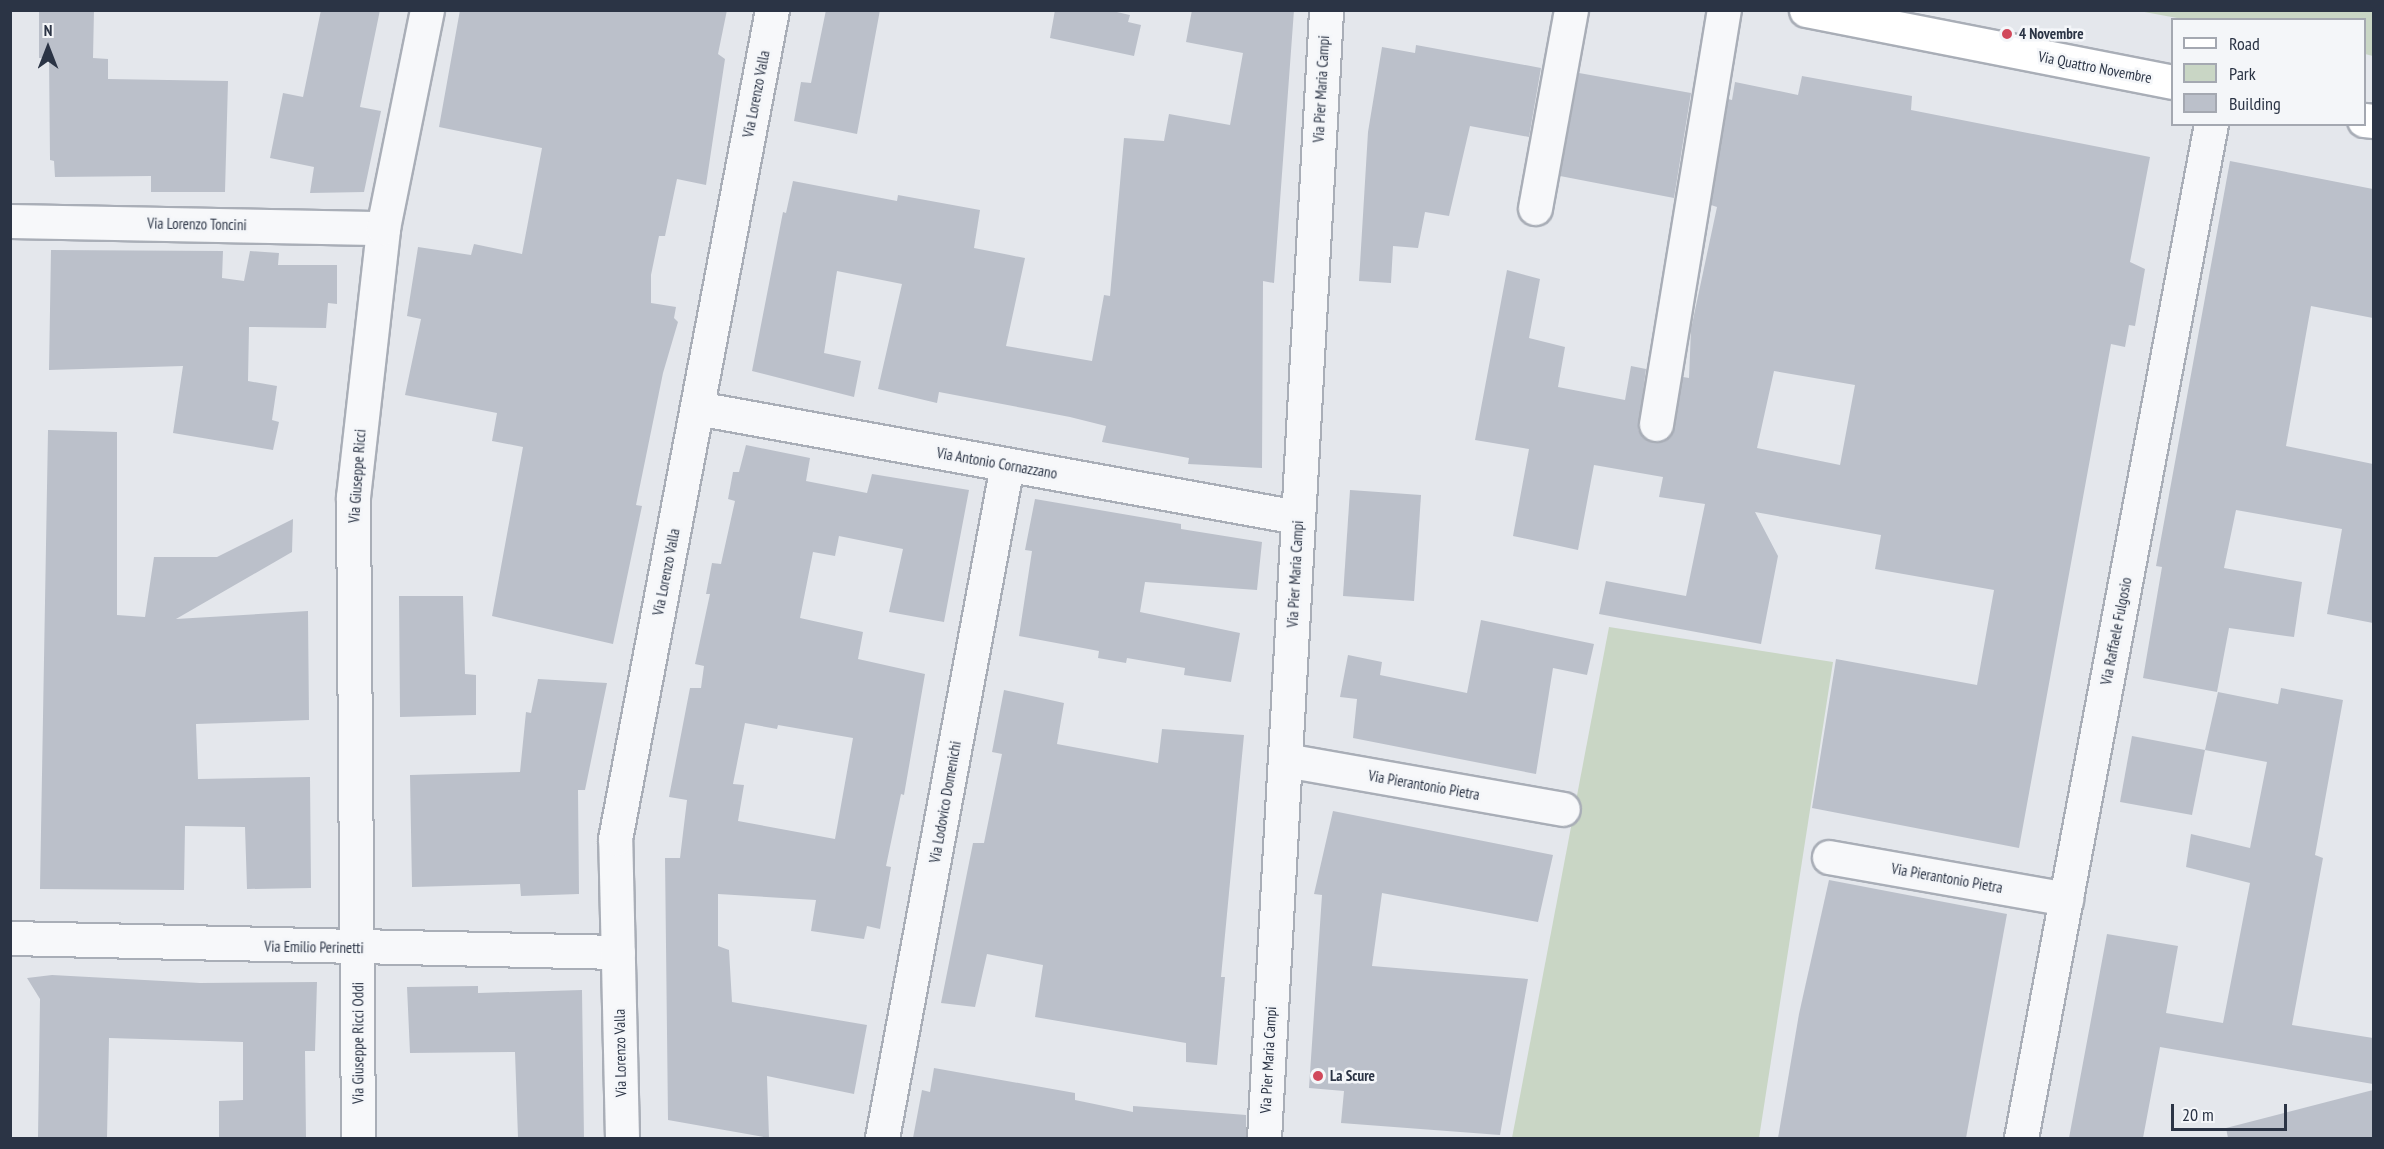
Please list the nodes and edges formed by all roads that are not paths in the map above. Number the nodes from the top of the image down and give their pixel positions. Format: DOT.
graph roads {
  1 [pos="427,10"];
  2 [pos="772,10"];
  3 [pos="1326,10"];
  4 [pos="1570,10"];
  5 [pos="1724,10"];
  6 [pos="1806,10"];
  7 [pos="2171,82"];
  8 [pos="2211,126"];
  9 [pos="1535,208"];
  10 [pos="10,221"];
  11 [pos="382,228"];
  12 [pos="697,408"];
  13 [pos="1656,424"];
  14 [pos="1007,465"];
  15 [pos="1298,517"];
  16 [pos="1286,760"];
  17 [pos="1563,809"];
  18 [pos="1828,857"];
  19 [pos="2066,899"];
  20 [pos="10,939"];
  21 [pos="357,948"];
  22 [pos="618,952"];
  23 [pos="358,1138"];
  24 [pos="622,1138"];
  25 [pos="882,1138"];
  26 [pos="1264,1138"];
  27 [pos="2021,1138"];
  1 -- 11 [label="street, Via Giuseppe Ricci"];
  2 -- 12 [label="street, Via Lorenzo Valla"];
  3 -- 15 [label="street, Via Pier Maria Campi"];
  4 -- 9 [label="street"];
  5 -- 13 [label="street"];
  6 -- 7 [label="main road, Via Quattro Novembre"];
  8 -- 19 [label="street, Via Raffaele Fulgosio"];
  10 -- 11 [label="street, Via Lorenzo Toncini"];
  11 -- 21 [label="street, Via Giuseppe Ricci"];
  12 -- 14 [label="street, Via Antonio Cornazzano"];
  12 -- 22 [label="street, Via Lorenzo Valla"];
  14 -- 15 [label="street, Via Antonio Cornazzano"];
  14 -- 25 [label="street, Via Lodovico Domenichi"];
  15 -- 16 [label="street, Via Pier Maria Campi"];
  16 -- 17 [label="street, Via Pierantonio Pietra"];
  16 -- 26 [label="street, Via Pier Maria Campi"];
  18 -- 19 [label="street, Via Pierantonio Pietra"];
  19 -- 27 [label="street, Via Raffaele Fulgosio"];
  20 -- 21 [label="street, Via Emilio Perinetti"];
  21 -- 22 [label="street, Via Emilio Perinetti"];
  21 -- 23 [label="street, Via Giuseppe Ricci Oddi"];
  22 -- 24 [label="street, Via Lorenzo Valla"];
}
